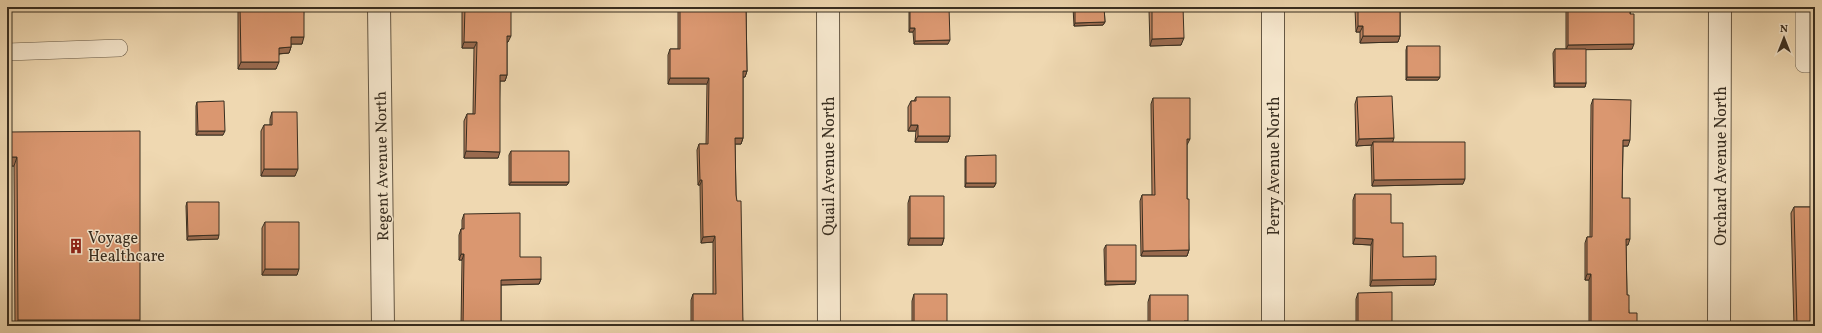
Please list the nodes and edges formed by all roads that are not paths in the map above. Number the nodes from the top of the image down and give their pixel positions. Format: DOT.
graph roads {
  1 [pos="379,7"];
  2 [pos="828,7"];
  3 [pos="1273,7"];
  4 [pos="1720,7"];
  5 [pos="1804,7"];
  6 [pos="119,48"];
  7 [pos="7,52"];
  8 [pos="1815,64"];
  9 [pos="383,326"];
  10 [pos="828,326"];
  11 [pos="1274,326"];
  12 [pos="1719,326"];
  1 -- 9 [label="street, Regent Avenue North"];
  2 -- 10 [label="street, Quail Avenue North"];
  3 -- 11 [label="street, Perry Avenue North"];
  4 -- 12 [label="street, Orchard Avenue North"];
  5 -- 8 [label="lane"];
  6 -- 7 [label="lane"];
}
